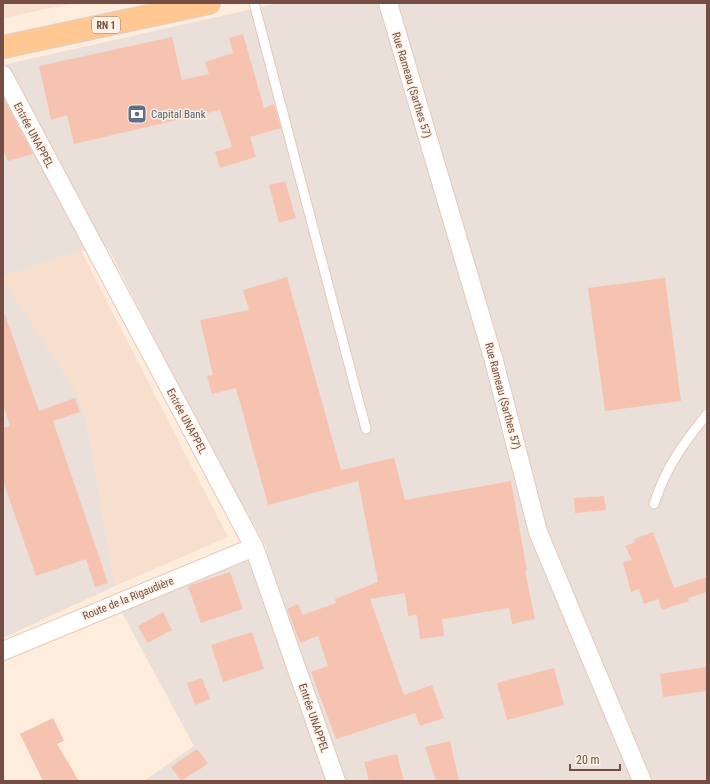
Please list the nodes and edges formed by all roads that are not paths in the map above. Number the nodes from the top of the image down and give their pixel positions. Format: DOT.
graph roads {
  1 [pos="209,3"];
  2 [pos="254,3"];
  3 [pos="388,3"];
  4 [pos="170,7"];
  5 [pos="3,47"];
  6 [pos="3,76"];
  7 [pos="707,414"];
  8 [pos="366,430"];
  9 [pos="654,504"];
  10 [pos="254,547"];
  11 [pos="3,651"];
  12 [pos="336,781"];
  13 [pos="642,781"];
  1 -- 4 [label="main road, RN 1"];
  2 -- 8 [label="lane"];
  3 -- 13 [label="street, Rue Rameau (Sarthes 57)"];
  4 -- 5 [label="main road, RN 1"];
  6 -- 10 [label="street, Entrée UNAPPEL"];
  7 -- 9 [label="lane"];
  10 -- 11 [label="street, Route de la Rigaudière"];
  10 -- 12 [label="street, Entrée UNAPPEL"];
}
